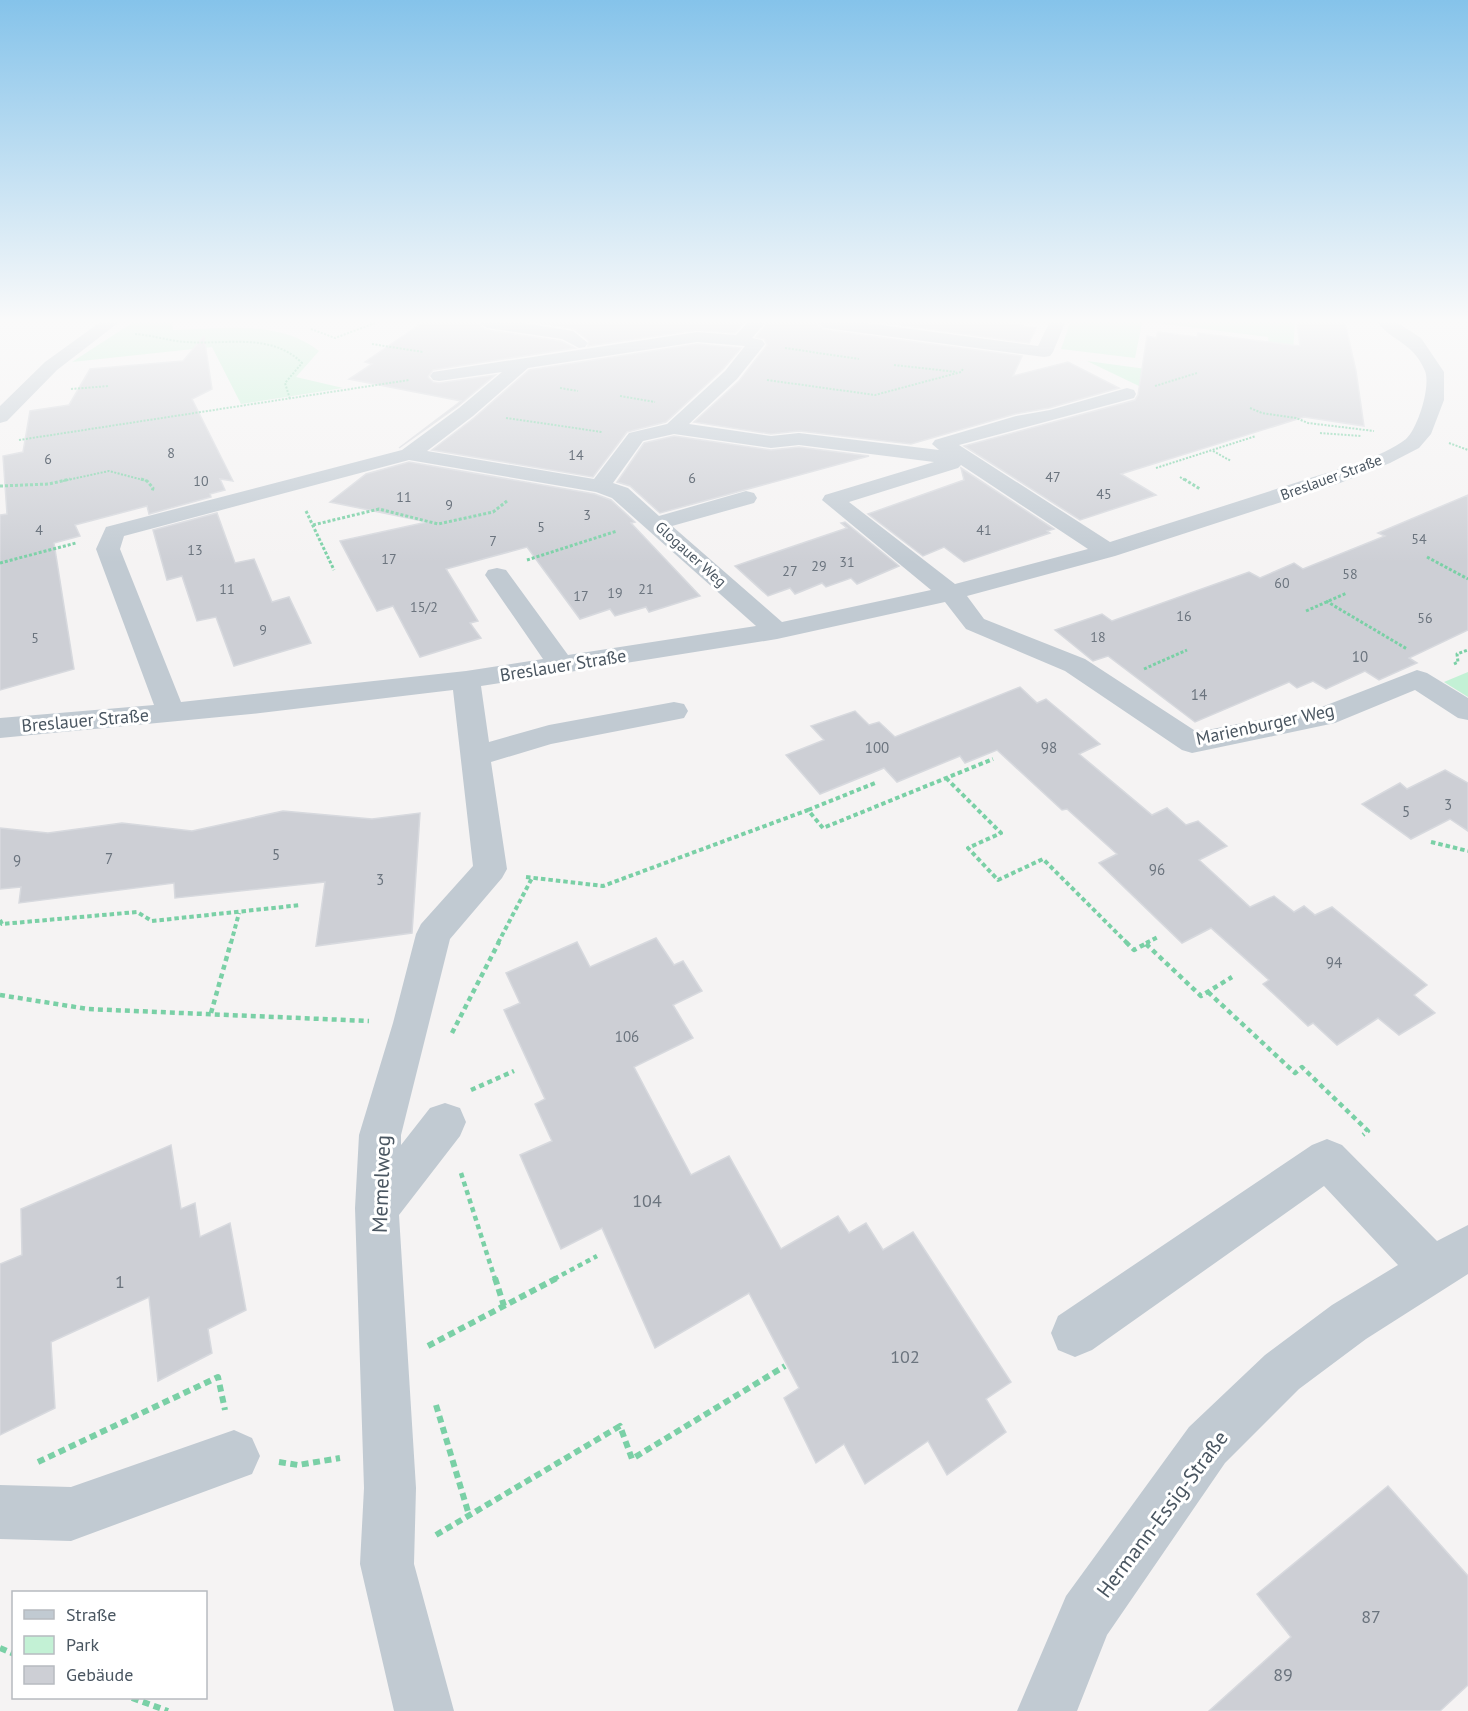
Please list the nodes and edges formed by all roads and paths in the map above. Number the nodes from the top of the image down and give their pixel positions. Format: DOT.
graph roads {
  1 [pos="14,403"];
  2 [pos="265,403"];
  3 [pos="477,403"];
  4 [pos="701,403"];
  5 [pos="1097,403"];
  6 [pos="1433,403"];
  7 [pos="1250,408"];
  8 [pos="466,412"];
  9 [pos="0,417"];
  10 [pos="674,428"];
  11 [pos="1369,431"];
  12 [pos="1320,433"];
  13 [pos="1256,436"];
  14 [pos="1367,436"];
  15 [pos="636,437"];
  16 [pos="15,441"];
  17 [pos="1212,451"];
  18 [pos="409,454"];
  19 [pos="966,459"];
  20 [pos="1232,461"];
  21 [pos="1156,468"];
  22 [pos="538,475"];
  23 [pos="286,485"];
  24 [pos="0,486"];
  25 [pos="600,486"];
  26 [pos="746,498"];
  27 [pos="160,518"];
  28 [pos="653,522"];
  29 [pos="313,525"];
  30 [pos="114,532"];
  31 [pos="1107,550"];
  32 [pos="1426,557"];
  33 [pos="0,563"];
  34 [pos="334,570"];
  35 [pos="497,574"];
  36 [pos="1468,579"];
  37 [pos="951,593"];
  38 [pos="1347,593"];
  39 [pos="1326,602"];
  40 [pos="1306,611"];
  41 [pos="777,631"];
  42 [pos="1187,650"];
  43 [pos="1413,652"];
  44 [pos="561,665"];
  45 [pos="466,680"];
  46 [pos="1108,686"];
  47 [pos="674,711"];
  48 [pos="1468,711"];
  49 [pos="171,713"];
  50 [pos="0,728"];
  51 [pos="477,756"];
  52 [pos="993,759"];
  53 [pos="946,777"];
  54 [pos="875,783"];
  55 [pos="808,810"];
  56 [pos="1431,842"];
  57 [pos="1468,851"];
  58 [pos="490,869"];
  59 [pos="532,878"];
  60 [pos="301,905"];
  61 [pos="239,912"];
  62 [pos="0,921"];
  63 [pos="1158,937"];
  64 [pos="1146,944"];
  65 [pos="1232,978"];
  66 [pos="1208,992"];
  67 [pos="0,995"];
  68 [pos="211,1013"];
  69 [pos="430,1032"];
  70 [pos="445,1122"];
  71 [pos="1368,1131"];
  72 [pos="378,1208"];
  73 [pos="597,1256"];
  74 [pos="1451,1259"];
  75 [pos="504,1306"];
  76 [pos="1075,1333"];
  77 [pos="419,1350"];
  78 [pos="785,1366"];
  79 [pos="432,1394"];
  80 [pos="234,1456"];
  81 [pos="31,1465"];
  82 [pos="390,1488"];
  83 [pos="0,1512"];
  84 [pos="469,1515"];
  85 [pos="387,1564"];
  86 [pos="135,1699"];
  87 [pos="168,1711"];
  88 [pos="424,1711"];
  89 [pos="1047,1711"];
  1 -- 9 [label="street"];
  2 -- 16 [label="path"];
  3 -- 8 [label="street, Glogauer Weg"];
  4 -- 10 [label="street"];
  5 -- 19 [label="street"];
  6 -- 31 [label="street, Breslauer Straße"];
  7 -- 11 [label="path"];
  8 -- 15 [label="path"];
  8 -- 18 [label="street, Glogauer Weg"];
  10 -- 15 [label="street"];
  10 -- 19 [label="street"];
  12 -- 14 [label="path"];
  13 -- 17 [label="path"];
  15 -- 25 [label="street"];
  17 -- 20 [label="path"];
  17 -- 21 [label="path"];
  18 -- 22 [label="street, Glogauer Weg"];
  18 -- 23 [label="street, Glogauer Weg"];
  19 -- 31 [label="street"];
  19 -- 37 [label="street"];
  22 -- 25 [label="street, Glogauer Weg"];
  22 -- 29 [label="path"];
  23 -- 27 [label="street"];
  23 -- 29 [label="path"];
  24 -- 27 [label="path"];
  25 -- 28 [label="street, Glogauer Weg"];
  26 -- 28 [label="street"];
  27 -- 30 [label="street"];
  28 -- 35 [label="path"];
  28 -- 41 [label="street, Glogauer Weg"];
  29 -- 34 [label="path"];
  30 -- 33 [label="path"];
  30 -- 49 [label="street, Breslauer Straße"];
  31 -- 37 [label="street, Breslauer Straße"];
  32 -- 36 [label="path"];
  35 -- 44 [label="street"];
  37 -- 41 [label="street, Breslauer Straße"];
  37 -- 46 [label="street, Marienburger Weg"];
  38 -- 39 [label="path"];
  39 -- 40 [label="path"];
  39 -- 43 [label="path"];
  41 -- 44 [label="street, Breslauer Straße"];
  42 -- 46 [label="path"];
  44 -- 45 [label="street, Breslauer Straße"];
  45 -- 49 [label="street, Breslauer Straße"];
  45 -- 51 [label="street"];
  46 -- 48 [label="street, Marienburger Weg"];
  47 -- 51 [label="street"];
  49 -- 50 [label="street, Breslauer Straße"];
  51 -- 58 [label="street"];
  52 -- 53 [label="path"];
  53 -- 55 [label="path"];
  53 -- 64 [label="path"];
  54 -- 55 [label="path"];
  55 -- 59 [label="path"];
  56 -- 57 [label="path"];
  58 -- 59 [label="path"];
  58 -- 69 [label="street, Memelweg"];
  59 -- 69 [label="path"];
  60 -- 61 [label="path"];
  61 -- 62 [label="path"];
  61 -- 68 [label="path"];
  63 -- 64 [label="path"];
  64 -- 66 [label="path"];
  65 -- 66 [label="path"];
  66 -- 71 [label="path"];
  67 -- 68 [label="path"];
  68 -- 69 [label="path"];
  69 -- 72 [label="street, Memelweg"];
  70 -- 72 [label="street"];
  70 -- 75 [label="path"];
  72 -- 82 [label="street, Memelweg"];
  73 -- 75 [label="path"];
  74 -- 76 [label="street"];
  74 -- 89 [label="street, Hermann-Essig-Straße"];
  75 -- 77 [label="path"];
  78 -- 84 [label="path"];
  79 -- 84 [label="path"];
  80 -- 81 [label="path"];
  80 -- 82 [label="path"];
  80 -- 83 [label="street"];
  82 -- 85 [label="street, Memelweg"];
  84 -- 85 [label="path"];
  85 -- 88 [label="street, Memelweg"];
  86 -- 87 [label="path"];
}
